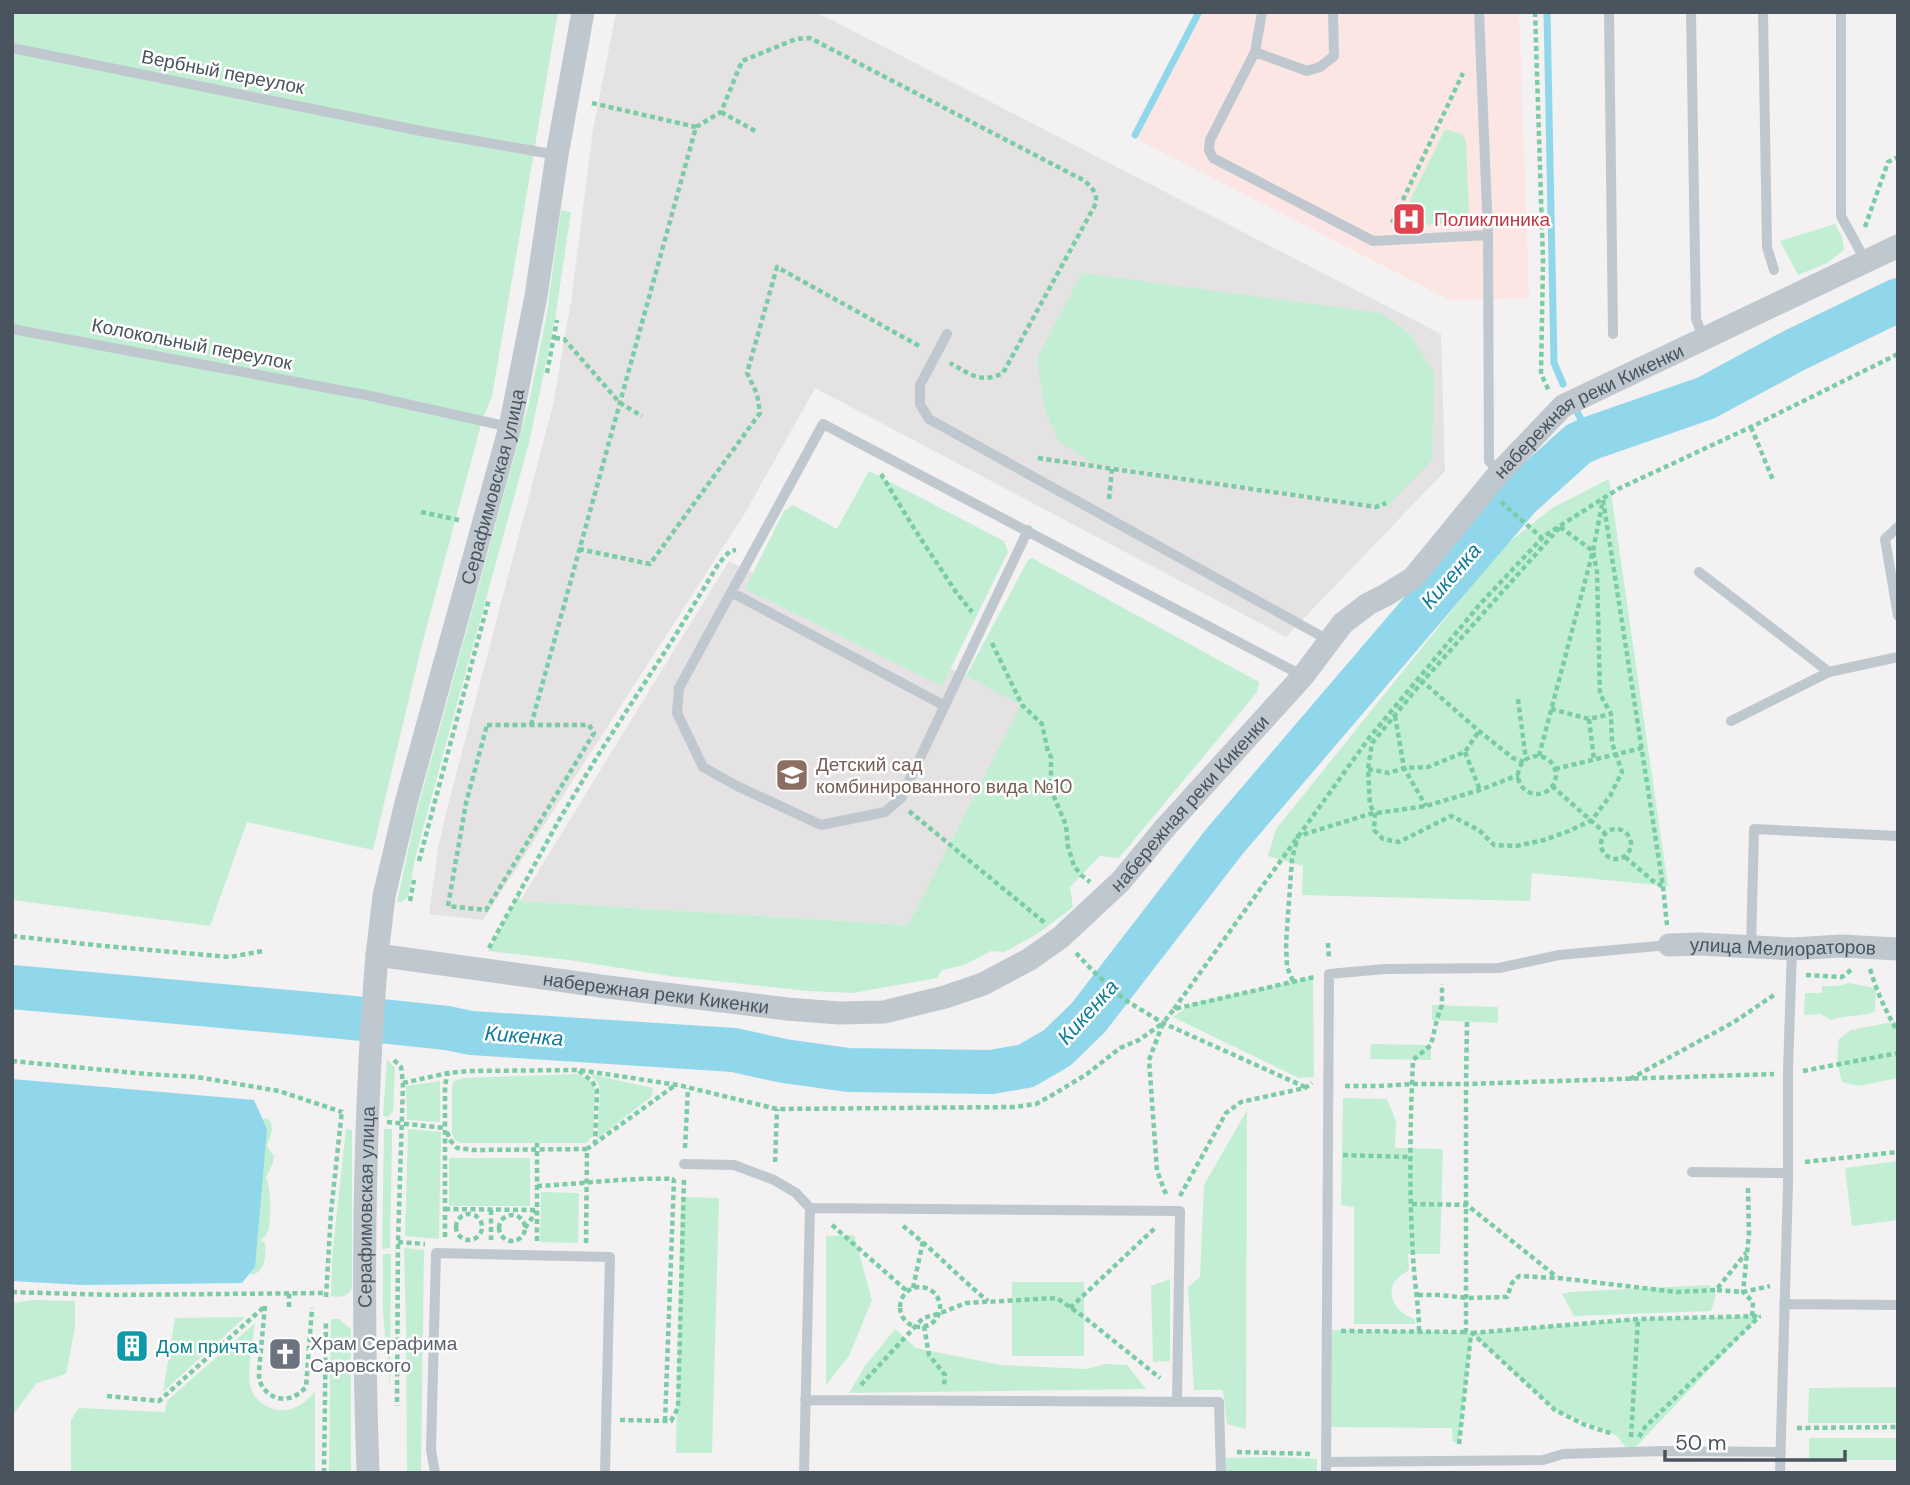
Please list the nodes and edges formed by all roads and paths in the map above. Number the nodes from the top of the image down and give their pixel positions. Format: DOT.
graph roads {
  1 [pos="583,12"];
  2 [pos="1262,12"];
  3 [pos="1333,12"];
  4 [pos="1479,12"];
  5 [pos="1535,12"];
  6 [pos="1609,12"];
  7 [pos="1691,12"];
  8 [pos="1763,12"];
  9 [pos="1841,12"];
  10 [pos="12,48"];
  11 [pos="1255,52"];
  12 [pos="1467,64"];
  13 [pos="592,103"];
  14 [pos="722,112"];
  15 [pos="696,127"];
  16 [pos="757,132"];
  17 [pos="557,155"];
  18 [pos="1898,157"];
  19 [pos="1865,227"];
  20 [pos="1388,230"];
  21 [pos="1488,235"];
  22 [pos="1898,246"];
  23 [pos="1866,260"];
  24 [pos="1774,270"];
  25 [pos="12,329"];
  26 [pos="947,334"];
  27 [pos="1613,334"];
  28 [pos="555,338"];
  29 [pos="1704,340"];
  30 [pos="1898,354"];
  31 [pos="936,355"];
  32 [pos="1550,393"];
  33 [pos="620,403"];
  34 [pos="642,416"];
  35 [pos="510,427"];
  36 [pos="1751,427"];
  37 [pos="1032,457"];
  38 [pos="879,469"];
  39 [pos="1112,469"];
  40 [pos="1500,472"];
  41 [pos="1773,480"];
  42 [pos="1495,497"];
  43 [pos="1602,500"];
  44 [pos="1387,503"];
  45 [pos="1108,507"];
  46 [pos="421,512"];
  47 [pos="459,520"];
  48 [pos="1560,527"];
  49 [pos="1898,527"];
  50 [pos="1028,530"];
  51 [pos="1542,538"];
  52 [pos="579,549"];
  53 [pos="736,550"];
  54 [pos="1593,551"];
  55 [pos="1699,572"];
  56 [pos="731,592"];
  57 [pos="973,613"];
  58 [pos="1898,616"];
  59 [pos="990,639"];
  60 [pos="1330,641"];
  61 [pos="1898,657"];
  62 [pos="1829,672"];
  63 [pos="1303,676"];
  64 [pos="1421,680"];
  65 [pos="1518,699"];
  66 [pos="945,706"];
  67 [pos="1551,709"];
  68 [pos="1395,714"];
  69 [pos="1611,714"];
  70 [pos="1589,719"];
  71 [pos="1731,720"];
  72 [pos="531,725"];
  73 [pos="1479,731"];
  74 [pos="1370,740"];
  75 [pos="1642,748"];
  76 [pos="1465,752"];
  77 [pos="1616,754"];
  78 [pos="1539,756"];
  79 [pos="1594,760"];
  80 [pos="1525,761"];
  81 [pos="1405,768"];
  82 [pos="1368,769"];
  83 [pos="1555,769"];
  84 [pos="1519,777"];
  85 [pos="1552,786"];
  86 [pos="1480,790"];
  87 [pos="1426,806"];
  88 [pos="906,809"];
  89 [pos="1375,814"];
  90 [pos="1592,820"];
  91 [pos="1605,833"];
  92 [pos="1297,836"];
  93 [pos="1898,836"];
  94 [pos="1625,856"];
  95 [pos="1085,878"];
  96 [pos="1663,886"];
  97 [pos="1052,928"];
  98 [pos="12,936"];
  99 [pos="1669,941"];
  100 [pos="1751,947"];
  101 [pos="1898,948"];
  102 [pos="1792,949"];
  103 [pos="1074,950"];
  104 [pos="263,951"];
  105 [pos="487,951"];
  106 [pos="377,955"];
  107 [pos="1854,967"];
  108 [pos="1862,968"];
  109 [pos="1802,975"];
  110 [pos="1320,976"];
  111 [pos="1293,981"];
  112 [pos="1774,995"];
  113 [pos="1442,1005"];
  114 [pos="1174,1009"];
  115 [pos="1467,1022"];
  116 [pos="1163,1023"];
  117 [pos="1898,1032"];
  118 [pos="1898,1053"];
  119 [pos="381,1056"];
  120 [pos="12,1061"];
  121 [pos="579,1070"];
  122 [pos="1803,1071"];
  123 [pos="447,1073"];
  124 [pos="1778,1074"];
  125 [pos="1630,1079"];
  126 [pos="403,1083"];
  127 [pos="1412,1084"];
  128 [pos="1466,1084"];
  129 [pos="678,1085"];
  130 [pos="1329,1085"];
  131 [pos="688,1088"];
  132 [pos="343,1100"];
  133 [pos="777,1109"];
  134 [pos="342,1112"];
  135 [pos="384,1122"];
  136 [pos="403,1123"];
  137 [pos="446,1128"];
  138 [pos="595,1143"];
  139 [pos="537,1146"];
  140 [pos="587,1149"];
  141 [pos="1898,1152"];
  142 [pos="1328,1155"];
  143 [pos="1410,1157"];
  144 [pos="1803,1162"];
  145 [pos="684,1164"];
  146 [pos="1692,1172"];
  147 [pos="1748,1173"];
  148 [pos="1788,1173"];
  149 [pos="774,1174"];
  150 [pos="586,1184"];
  151 [pos="537,1185"];
  152 [pos="1412,1204"];
  153 [pos="1467,1205"];
  154 [pos="810,1208"];
  155 [pos="1172,1208"];
  156 [pos="445,1209"];
  157 [pos="491,1210"];
  158 [pos="537,1210"];
  159 [pos="468,1212"];
  160 [pos="897,1221"];
  161 [pos="525,1228"];
  162 [pos="481,1229"];
  163 [pos="491,1230"];
  164 [pos="499,1231"];
  165 [pos="923,1241"];
  166 [pos="398,1242"];
  167 [pos="491,1243"];
  168 [pos="433,1244"];
  169 [pos="445,1244"];
  170 [pos="537,1248"];
  171 [pos="1746,1252"];
  172 [pos="586,1257"];
  173 [pos="1558,1278"];
  174 [pos="1775,1285"];
  175 [pos="913,1288"];
  176 [pos="1716,1290"];
  177 [pos="907,1291"];
  178 [pos="12,1292"];
  179 [pos="1743,1292"];
  180 [pos="289,1293"];
  181 [pos="1418,1295"];
  182 [pos="1467,1298"];
  183 [pos="988,1302"];
  184 [pos="1784,1304"];
  185 [pos="1898,1305"];
  186 [pos="289,1307"];
  187 [pos="312,1308"];
  188 [pos="1070,1308"];
  189 [pos="938,1314"];
  190 [pos="1752,1316"];
  191 [pos="1760,1316"];
  192 [pos="1769,1316"];
  193 [pos="1638,1319"];
  194 [pos="326,1320"];
  195 [pos="916,1326"];
  196 [pos="924,1326"];
  197 [pos="1354,1331"];
  198 [pos="1419,1331"];
  199 [pos="1469,1333"];
  200 [pos="873,1373"];
  201 [pos="1163,1381"];
  202 [pos="107,1396"];
  203 [pos="805,1400"];
  204 [pos="944,1401"];
  205 [pos="1177,1402"];
  206 [pos="397,1406"];
  207 [pos="607,1420"];
  208 [pos="666,1421"];
  209 [pos="1645,1427"];
  210 [pos="1898,1427"];
  211 [pos="1782,1428"];
  212 [pos="1617,1436"];
  213 [pos="1459,1437"];
  214 [pos="1220,1451"];
  215 [pos="1781,1452"];
  216 [pos="1630,1453"];
  217 [pos="1324,1463"];
  218 [pos="324,1473"];
  219 [pos="368,1473"];
  220 [pos="435,1473"];
  221 [pos="606,1473"];
  222 [pos="804,1473"];
  223 [pos="1221,1473"];
  224 [pos="1780,1473"];
  1 -- 17 [label="street, Серафимовская улица"];
  2 -- 11 [label="lane"];
  3 -- 11 [label="lane"];
  4 -- 21 [label="lane"];
  5 -- 32 [label="path"];
  6 -- 27 [label="lane"];
  7 -- 29 [label="lane"];
  8 -- 24 [label="lane"];
  9 -- 23 [label="lane"];
  10 -- 17 [label="lane, Вербный переулок"];
  11 -- 21 [label="lane"];
  12 -- 20 [label="path"];
  13 -- 15 [label="path"];
  14 -- 15 [label="path"];
  14 -- 16 [label="path"];
  14 -- 31 [label="path"];
  15 -- 33 [label="path"];
  17 -- 35 [label="street, Серафимовская улица"];
  18 -- 19 [label="path"];
  21 -- 40 [label="lane"];
  22 -- 23 [label="street, набережная реки Кикенки"];
  23 -- 29 [label="street, набережная реки Кикенки"];
  25 -- 35 [label="lane, Колокольный переулок"];
  26 -- 31 [label="lane"];
  28 -- 33 [label="path"];
  29 -- 40 [label="street, набережная реки Кикенки"];
  30 -- 36 [label="path"];
  31 -- 52 [label="path"];
  31 -- 60 [label="lane"];
  33 -- 34 [label="path"];
  33 -- 52 [label="path"];
  35 -- 106 [label="street, Серафимовская улица"];
  36 -- 41 [label="path"];
  36 -- 43 [label="path"];
  37 -- 39 [label="path"];
  38 -- 57 [label="path"];
  39 -- 44 [label="path"];
  39 -- 45 [label="path"];
  40 -- 60 [label="street, набережная реки Кикенки"];
  42 -- 51 [label="path"];
  43 -- 48 [label="path"];
  43 -- 54 [label="path"];
  43 -- 75 [label="path"];
  46 -- 47 [label="path"];
  48 -- 51 [label="path"];
  48 -- 54 [label="path"];
  48 -- 64 [label="path"];
  49 -- 58 [label="lane"];
  50 -- 56 [label="lane"];
  50 -- 63 [label="lane"];
  50 -- 66 [label="lane"];
  51 -- 64 [label="path"];
  52 -- 72 [label="path"];
  53 -- 105 [label="path"];
  54 -- 67 [label="path"];
  54 -- 69 [label="path"];
  55 -- 62 [label="lane"];
  56 -- 66 [label="lane"];
  56 -- 66 [label="lane"];
  59 -- 95 [label="path"];
  60 -- 63 [label="street, набережная реки Кикенки"];
  61 -- 62 [label="lane"];
  62 -- 71 [label="lane"];
  63 -- 106 [label="street, набережная реки Кикенки"];
  64 -- 68 [label="path"];
  64 -- 73 [label="path"];
  64 -- 74 [label="path"];
  65 -- 80 [label="path"];
  67 -- 70 [label="path"];
  67 -- 78 [label="path"];
  68 -- 74 [label="path"];
  68 -- 81 [label="path"];
  69 -- 70 [label="path"];
  69 -- 77 [label="path"];
  70 -- 79 [label="path"];
  72 -- 72 [label="path"];
  73 -- 76 [label="path"];
  73 -- 80 [label="path"];
  74 -- 82 [label="path"];
  74 -- 92 [label="path"];
  75 -- 77 [label="path"];
  75 -- 96 [label="path"];
  76 -- 81 [label="path"];
  76 -- 86 [label="path"];
  77 -- 79 [label="path"];
  77 -- 90 [label="path"];
  78 -- 80 [label="path"];
  78 -- 83 [label="path"];
  79 -- 83 [label="path"];
  80 -- 84 [label="path"];
  81 -- 82 [label="path"];
  81 -- 87 [label="path"];
  82 -- 89 [label="path"];
  83 -- 85 [label="path"];
  84 -- 85 [label="path"];
  84 -- 86 [label="path"];
  85 -- 90 [label="path"];
  86 -- 87 [label="path"];
  87 -- 89 [label="path"];
  88 -- 97 [label="path"];
  89 -- 90 [label="path"];
  89 -- 92 [label="path"];
  90 -- 91 [label="path"];
  91 -- 94 [label="path"];
  91 -- 94 [label="path"];
  92 -- 111 [label="path"];
  92 -- 114 [label="path"];
  93 -- 100 [label="lane"];
  94 -- 96 [label="path"];
  96 -- 99 [label="path"];
  98 -- 104 [label="path"];
  99 -- 100 [label="street, улица Мелиораторов"];
  99 -- 130 [label="lane"];
  100 -- 102 [label="street, улица Мелиораторов"];
  101 -- 102 [label="street, улица Мелиораторов"];
  102 -- 148 [label="lane"];
  103 -- 116 [label="path"];
  106 -- 119 [label="street, Серафимовская улица"];
  107 -- 109 [label="path"];
  108 -- 117 [label="path"];
  110 -- 111 [label="path"];
  111 -- 114 [label="path"];
  112 -- 125 [label="path"];
  113 -- 127 [label="path"];
  114 -- 116 [label="path"];
  115 -- 128 [label="path"];
  116 -- 133 [label="path"];
  116 -- 155 [label="path"];
  116 -- 155 [label="path"];
  118 -- 122 [label="path"];
  119 -- 126 [label="path"];
  119 -- 219 [label="street, Серафимовская улица"];
  120 -- 134 [label="path"];
  121 -- 123 [label="path"];
  121 -- 129 [label="path"];
  121 -- 138 [label="path"];
  123 -- 126 [label="path"];
  123 -- 137 [label="path"];
  124 -- 125 [label="path"];
  125 -- 128 [label="path"];
  126 -- 136 [label="path"];
  127 -- 128 [label="path"];
  127 -- 130 [label="path"];
  127 -- 143 [label="path"];
  128 -- 153 [label="path"];
  129 -- 131 [label="path"];
  129 -- 138 [label="path"];
  130 -- 142 [label="lane"];
  131 -- 133 [label="path"];
  131 -- 145 [label="path"];
  132 -- 134 [label="path"];
  133 -- 149 [label="path"];
  134 -- 180 [label="path"];
  135 -- 136 [label="path"];
  136 -- 137 [label="path"];
  136 -- 166 [label="path"];
  137 -- 139 [label="path"];
  137 -- 156 [label="path"];
  138 -- 140 [label="path"];
  139 -- 140 [label="path"];
  139 -- 151 [label="path"];
  140 -- 150 [label="path"];
  141 -- 144 [label="path"];
  142 -- 143 [label="path"];
  142 -- 217 [label="lane"];
  143 -- 152 [label="path"];
  145 -- 154 [label="lane"];
  145 -- 208 [label="path"];
  146 -- 147 [label="lane"];
  147 -- 148 [label="lane"];
  147 -- 171 [label="path"];
  148 -- 184 [label="lane"];
  150 -- 151 [label="path"];
  150 -- 172 [label="path"];
  150 -- 208 [label="path"];
  151 -- 158 [label="path"];
  152 -- 153 [label="path"];
  152 -- 181 [label="path"];
  153 -- 173 [label="path"];
  153 -- 182 [label="path"];
  154 -- 155 [label="lane"];
  154 -- 177 [label="path"];
  154 -- 203 [label="lane"];
  155 -- 188 [label="path"];
  155 -- 205 [label="lane"];
  156 -- 159 [label="path"];
  156 -- 169 [label="path"];
  157 -- 158 [label="path"];
  157 -- 159 [label="path"];
  157 -- 163 [label="path"];
  158 -- 161 [label="path"];
  158 -- 170 [label="path"];
  159 -- 162 [label="path"];
  159 -- 162 [label="path"];
  160 -- 165 [label="path"];
  161 -- 164 [label="path"];
  161 -- 164 [label="path"];
  162 -- 163 [label="path"];
  163 -- 164 [label="path"];
  163 -- 167 [label="path"];
  165 -- 175 [label="path"];
  165 -- 183 [label="path"];
  166 -- 168 [label="path"];
  166 -- 206 [label="path"];
  171 -- 176 [label="path"];
  171 -- 179 [label="path"];
  172 -- 207 [label="lane"];
  172 -- 220 [label="lane"];
  173 -- 176 [label="path"];
  173 -- 182 [label="path"];
  174 -- 179 [label="path"];
  175 -- 177 [label="path"];
  175 -- 189 [label="path"];
  176 -- 179 [label="path"];
  177 -- 195 [label="path"];
  178 -- 180 [label="path"];
  179 -- 190 [label="path"];
  180 -- 186 [label="path"];
  181 -- 182 [label="path"];
  181 -- 198 [label="path"];
  182 -- 199 [label="path"];
  183 -- 188 [label="path"];
  183 -- 189 [label="path"];
  184 -- 185 [label="lane"];
  184 -- 211 [label="lane"];
  187 -- 202 [label="path"];
  188 -- 201 [label="path"];
  189 -- 195 [label="path"];
  189 -- 196 [label="path"];
  190 -- 191 [label="path"];
  190 -- 193 [label="path"];
  191 -- 192 [label="path"];
  191 -- 209 [label="path"];
  193 -- 199 [label="path"];
  193 -- 216 [label="path"];
  194 -- 218 [label="path"];
  195 -- 196 [label="path"];
  195 -- 200 [label="path"];
  196 -- 204 [label="path"];
  197 -- 198 [label="path"];
  198 -- 199 [label="path"];
  199 -- 212 [label="path"];
  199 -- 213 [label="path"];
  203 -- 204 [label="lane"];
  203 -- 222 [label="lane"];
  204 -- 205 [label="lane"];
  205 -- 214 [label="lane"];
  207 -- 208 [label="path"];
  207 -- 221 [label="lane"];
  210 -- 211 [label="path"];
  211 -- 215 [label="lane"];
  214 -- 217 [label="path"];
  214 -- 223 [label="lane"];
  215 -- 216 [label="lane"];
  215 -- 224 [label="lane"];
  216 -- 217 [label="lane"];
}
